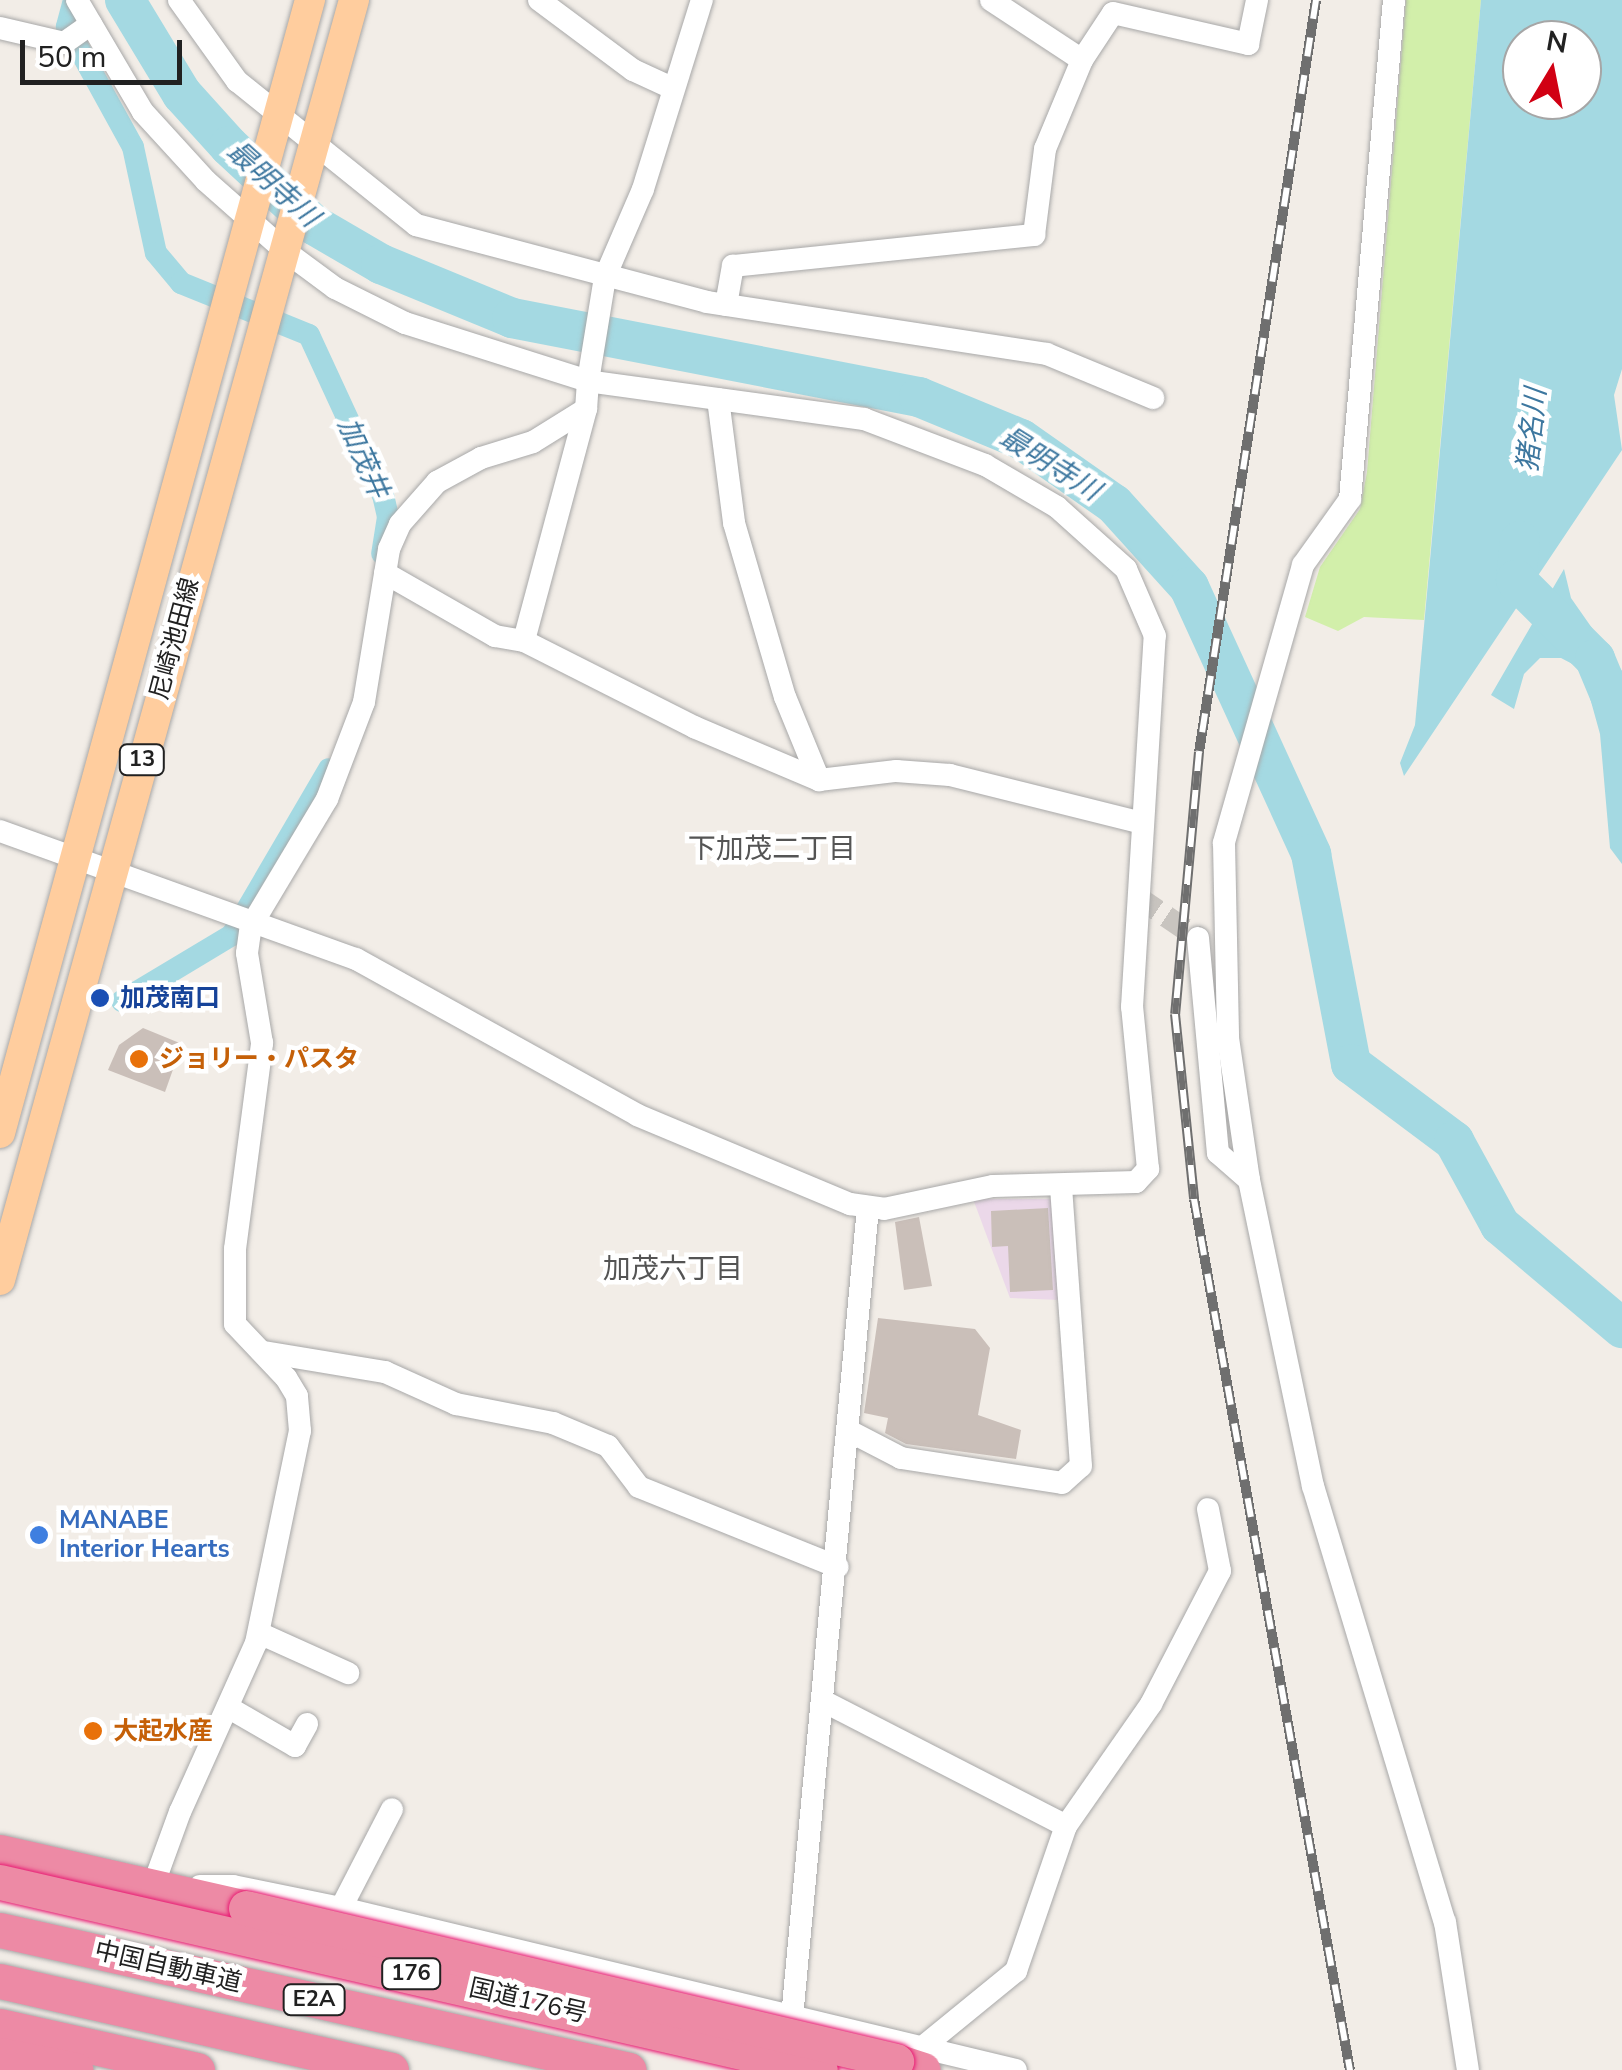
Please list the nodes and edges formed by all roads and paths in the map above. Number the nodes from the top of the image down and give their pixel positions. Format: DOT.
graph roads {
  1 [pos="77,0"];
  2 [pos="179,0"];
  3 [pos="310,0"];
  4 [pos="354,0"];
  5 [pos="538,0"];
  6 [pos="702,0"];
  7 [pos="992,0"];
  8 [pos="1257,0"];
  9 [pos="1394,0"];
  10 [pos="91,24"];
  11 [pos="0,28"];
  12 [pos="1082,60"];
  13 [pos="672,88"];
  14 [pos="277,122"];
  15 [pos="313,151"];
  16 [pos="251,215"];
  17 [pos="286,246"];
  18 [pos="604,285"];
  19 [pos="726,305"];
  20 [pos="589,377"];
  21 [pos="1153,398"];
  22 [pos="718,399"];
  23 [pos="586,409"];
  24 [pos="385,573"];
  25 [pos="524,641"];
  26 [pos="819,780"];
  27 [pos="1142,823"];
  28 [pos="0,830"];
  29 [pos="76,860"];
  30 [pos="112,871"];
  31 [pos="251,926"];
  32 [pos="1198,938"];
  33 [pos="0,1134"];
  34 [pos="1248,1180"];
  35 [pos="1060,1186"];
  36 [pos="868,1208"];
  37 [pos="0,1280"];
  38 [pos="264,1352"];
  39 [pos="850,1432"];
  40 [pos="1208,1509"];
  41 [pos="838,1567"];
  42 [pos="259,1633"];
  43 [pos="348,1673"];
  44 [pos="825,1702"];
  45 [pos="232,1709"];
  46 [pos="307,1724"];
  47 [pos="392,1809"];
  48 [pos="1066,1826"];
  49 [pos="0,1852"];
  50 [pos="0,1882"];
  51 [pos="153,1886"];
  52 [pos="341,1908"];
  53 [pos="0,1930"];
  54 [pos="0,1981"];
  55 [pos="794,2015"];
  56 [pos="0,2026"];
  57 [pos="0,2055"];
  58 [pos="923,2058"];
  59 [pos="76,2070"];
  60 [pos="198,2070"];
  61 [pos="391,2070"];
  62 [pos="629,2070"];
  63 [pos="780,2070"];
  64 [pos="820,2070"];
  65 [pos="1016,2070"];
  66 [pos="1468,2070"];
  1 -- 10 [label="street"];
  2 -- 14 [label="street"];
  3 -- 14 [label="main road, 尼崎池田線 / 13"];
  4 -- 15 [label="main road, 尼崎池田線 / 13"];
  5 -- 13 [label="street"];
  6 -- 13 [label="street"];
  7 -- 12 [label="street"];
  8 -- 12 [label="street"];
  9 -- 34 [label="street"];
  10 -- 11 [label="street"];
  10 -- 16 [label="street"];
  12 -- 19 [label="street"];
  13 -- 18 [label="street"];
  14 -- 15 [label="street"];
  14 -- 16 [label="main road, 尼崎池田線 / 13"];
  15 -- 17 [label="main road, 尼崎池田線 / 13"];
  15 -- 18 [label="street"];
  16 -- 17 [label="street"];
  16 -- 29 [label="main road, 尼崎池田線 / 13"];
  17 -- 20 [label="street"];
  17 -- 30 [label="main road, 尼崎池田線 / 13"];
  18 -- 19 [label="street"];
  18 -- 20 [label="street"];
  19 -- 21 [label="street"];
  20 -- 22 [label="street"];
  20 -- 23 [label="street"];
  22 -- 26 [label="street"];
  22 -- 27 [label="street"];
  23 -- 24 [label="street"];
  23 -- 25 [label="street"];
  24 -- 25 [label="street"];
  24 -- 31 [label="street"];
  25 -- 26 [label="street"];
  26 -- 27 [label="street"];
  27 -- 35 [label="street"];
  28 -- 29 [label="street"];
  29 -- 30 [label="street"];
  29 -- 33 [label="main road, 尼崎池田線 / 13"];
  30 -- 31 [label="street"];
  30 -- 37 [label="main road, 尼崎池田線 / 13"];
  31 -- 36 [label="street"];
  31 -- 38 [label="street"];
  32 -- 34 [label="street"];
  34 -- 66 [label="street"];
  35 -- 36 [label="street"];
  35 -- 39 [label="street"];
  36 -- 39 [label="street"];
  38 -- 41 [label="street"];
  38 -- 42 [label="street"];
  39 -- 41 [label="street"];
  40 -- 48 [label="street"];
  41 -- 44 [label="street"];
  42 -- 43 [label="street"];
  42 -- 45 [label="street"];
  44 -- 48 [label="street"];
  44 -- 55 [label="street"];
  45 -- 46 [label="street"];
  45 -- 51 [label="street"];
  47 -- 52 [label="street"];
  48 -- 58 [label="street"];
  49 -- 51 [label="highway"];
  50 -- 64 [label="highway, 国道176号 / 176, bridge"];
  51 -- 52 [label="street"];
  51 -- 58 [label="highway, bridge"];
  52 -- 55 [label="street"];
  53 -- 62 [label="highway, 中国自動車道 / E2A"];
  54 -- 61 [label="highway, 中国自動車道 / E2A"];
  55 -- 58 [label="street"];
  55 -- 63 [label="street"];
  56 -- 60 [label="highway"];
  57 -- 59 [label="highway"];
  58 -- 65 [label="street"];
}
